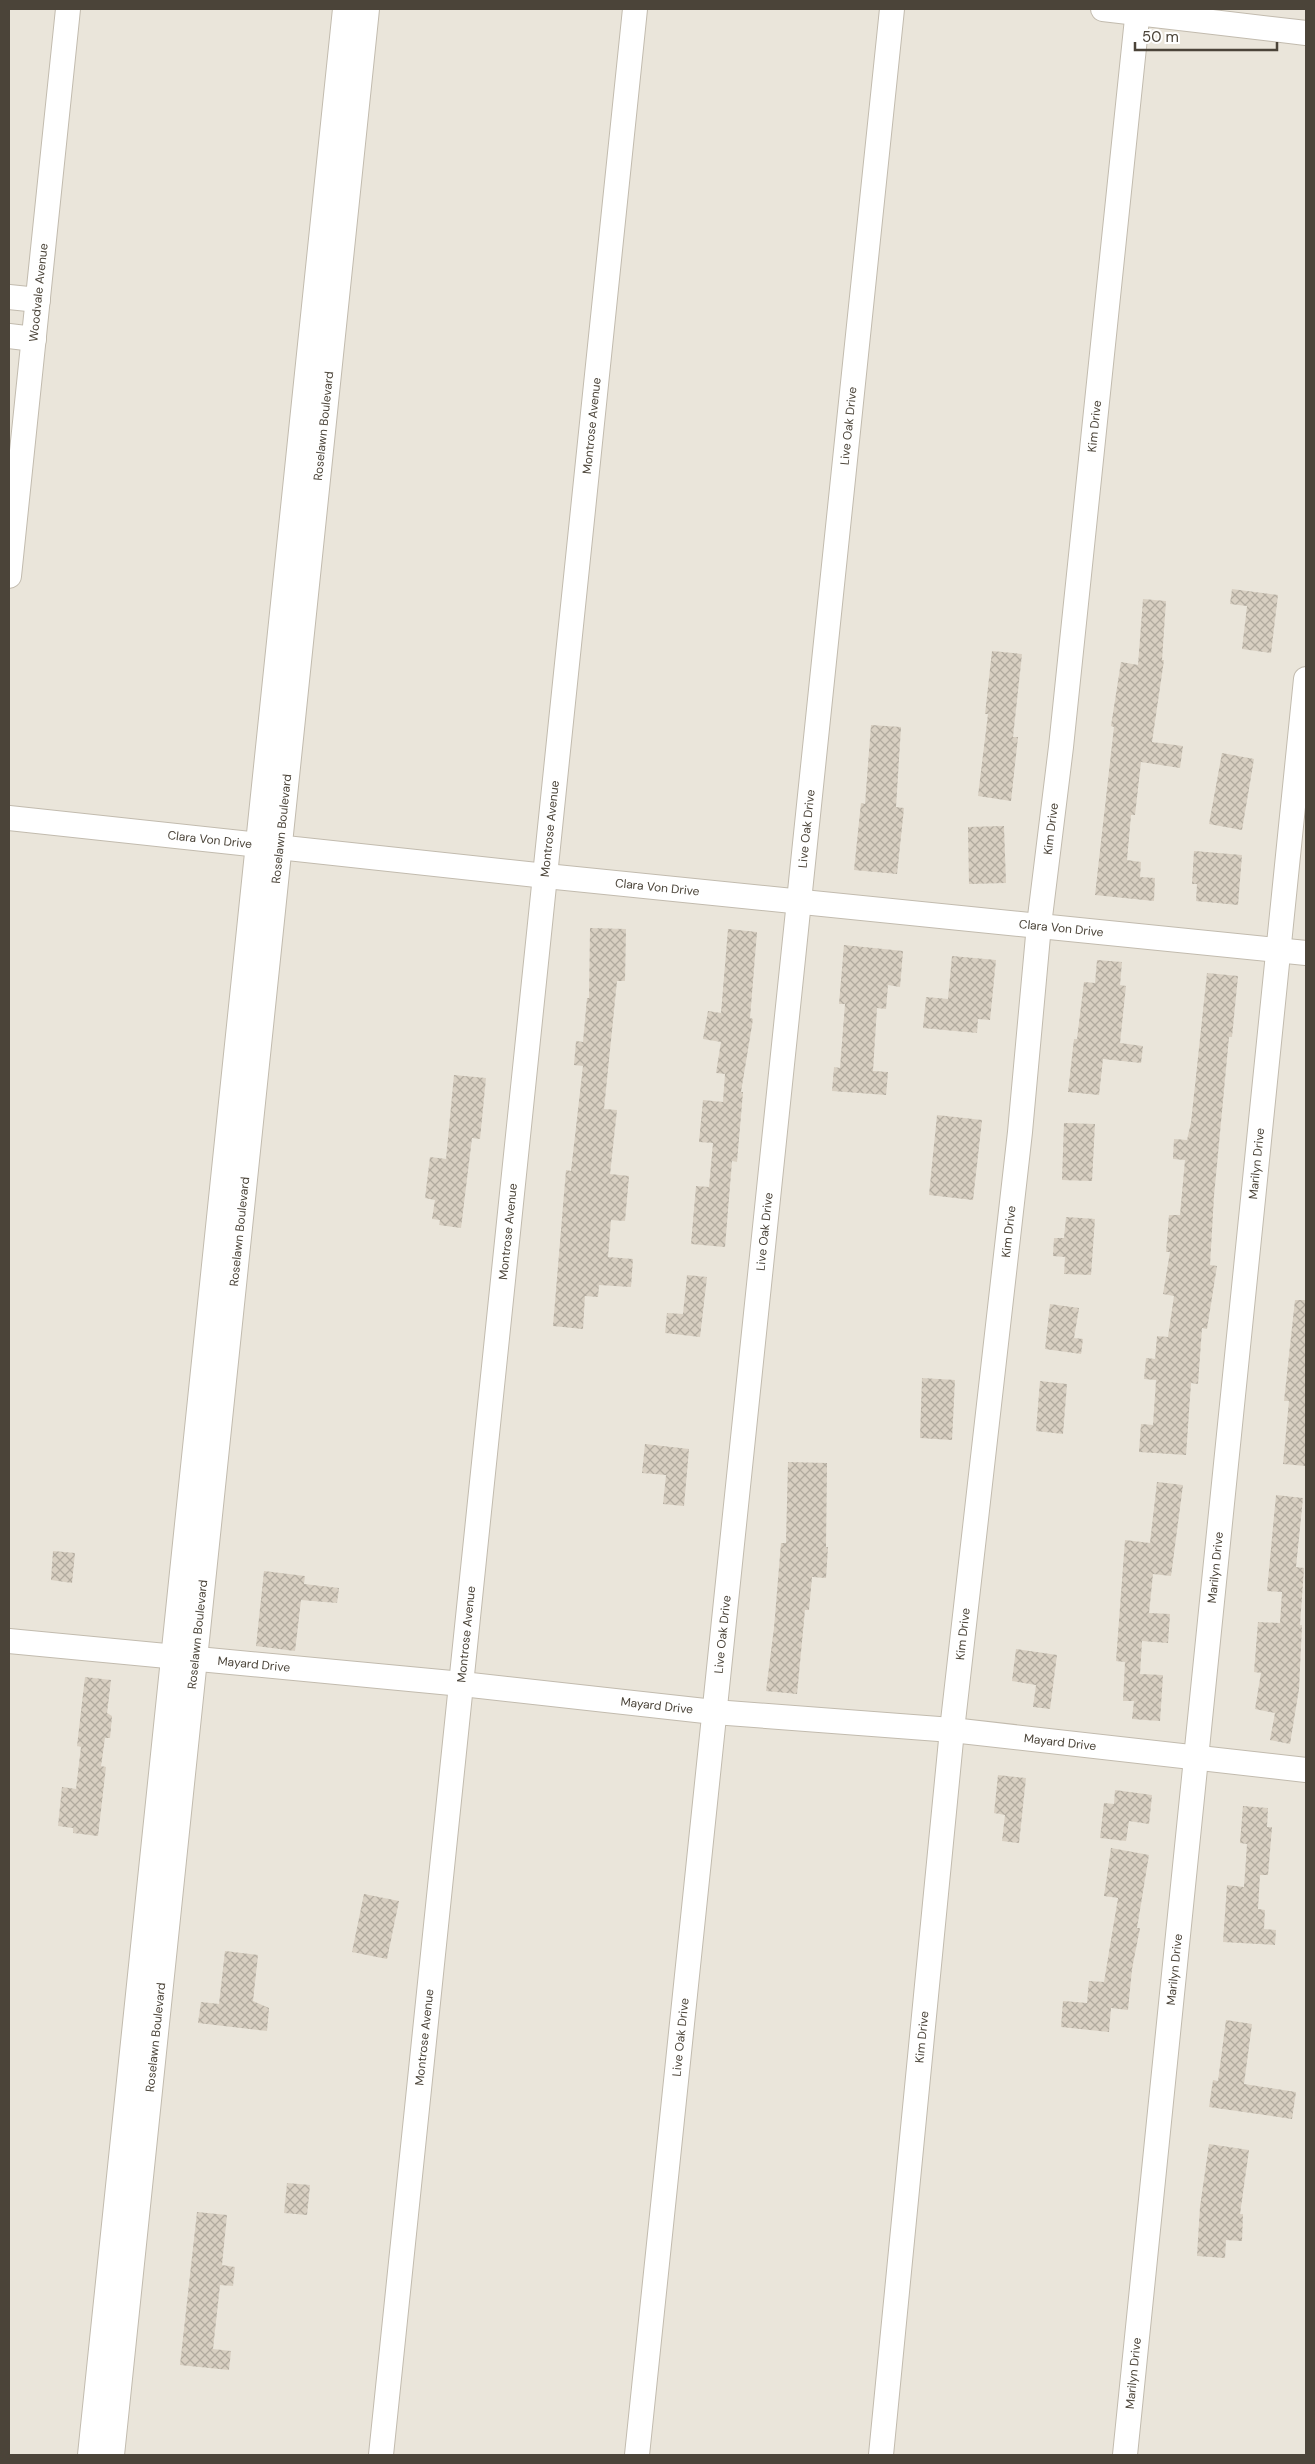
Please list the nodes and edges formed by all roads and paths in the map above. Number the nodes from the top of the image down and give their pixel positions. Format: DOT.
graph roads {
  1 [pos="68,9"];
  2 [pos="345,9"];
  3 [pos="367,9"];
  4 [pos="635,9"];
  5 [pos="892,9"];
  6 [pos="1103,9"];
  7 [pos="1137,10"];
  8 [pos="1306,33"];
  9 [pos="339,171"];
  10 [pos="9,297"];
  11 [pos="38,300"];
  12 [pos="9,336"];
  13 [pos="34,339"];
  14 [pos="9,576"];
  15 [pos="1306,679"];
  16 [pos="9,818"];
  17 [pos="268,846"];
  18 [pos="546,876"];
  19 [pos="798,900"];
  20 [pos="1039,925"];
  21 [pos="1277,950"];
  22 [pos="1306,953"];
  23 [pos="9,1641"];
  24 [pos="183,1659"];
  25 [pos="462,1684"];
  26 [pos="714,1712"];
  27 [pos="952,1730"];
  28 [pos="1197,1758"];
  29 [pos="1306,1770"];
  30 [pos="114,2325"];
  31 [pos="90,2455"];
  32 [pos="112,2455"];
  33 [pos="381,2455"];
  34 [pos="637,2455"];
  35 [pos="882,2455"];
  36 [pos="1124,2455"];
  1 -- 11 [label="street, Woodvale Avenue"];
  2 -- 9 [label="street, Roselawn Boulevard"];
  3 -- 9 [label="street, Roselawn Boulevard"];
  4 -- 18 [label="street, Montrose Avenue"];
  5 -- 19 [label="street, Live Oak Drive"];
  6 -- 7 [label="street"];
  7 -- 8 [label="street"];
  7 -- 20 [label="street, Kim Drive"];
  9 -- 17 [label="street, Roselawn Boulevard"];
  10 -- 11 [label="street"];
  11 -- 13 [label="street, Woodvale Avenue"];
  12 -- 13 [label="street"];
  13 -- 14 [label="street, Woodvale Avenue"];
  15 -- 21 [label="street, Marilyn Drive"];
  16 -- 17 [label="street, Clara Von Drive"];
  17 -- 18 [label="street, Clara Von Drive"];
  17 -- 24 [label="street, Roselawn Boulevard"];
  18 -- 19 [label="street, Clara Von Drive"];
  18 -- 25 [label="street, Montrose Avenue"];
  19 -- 20 [label="street, Clara Von Drive"];
  19 -- 26 [label="street, Live Oak Drive"];
  20 -- 21 [label="street, Clara Von Drive"];
  20 -- 27 [label="street, Kim Drive"];
  21 -- 22 [label="street, Clara Von Drive"];
  21 -- 28 [label="street, Marilyn Drive"];
  23 -- 24 [label="street, Mayard Drive"];
  24 -- 25 [label="street, Mayard Drive"];
  24 -- 30 [label="street, Roselawn Boulevard"];
  25 -- 26 [label="street, Mayard Drive"];
  25 -- 33 [label="street, Montrose Avenue"];
  26 -- 27 [label="street, Mayard Drive"];
  26 -- 34 [label="street, Live Oak Drive"];
  27 -- 28 [label="street, Mayard Drive"];
  27 -- 35 [label="street, Kim Drive"];
  28 -- 29 [label="street, Mayard Drive"];
  28 -- 36 [label="street, Marilyn Drive"];
  30 -- 31 [label="street, Roselawn Boulevard"];
  30 -- 32 [label="street, Roselawn Boulevard"];
}
